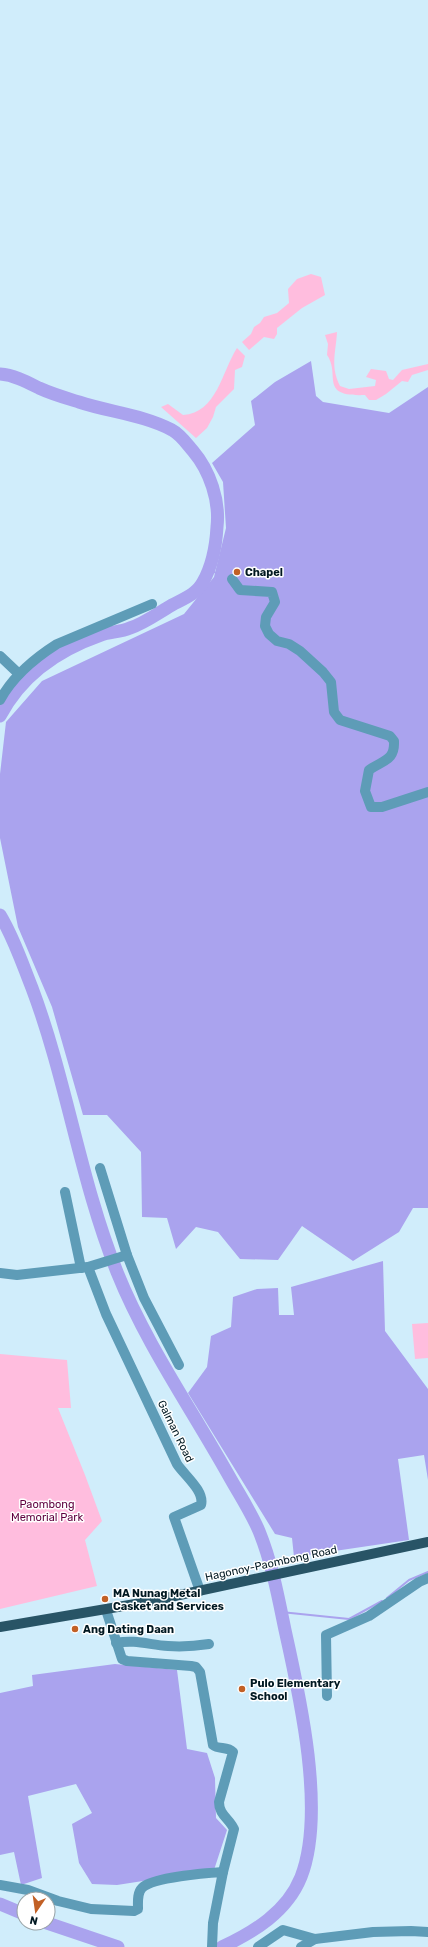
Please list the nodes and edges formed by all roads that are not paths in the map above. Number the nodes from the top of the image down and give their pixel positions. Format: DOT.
graph roads {
  1 [pos="232,579"];
  2 [pos="152,604"];
  3 [pos="0,656"];
  4 [pos="19,674"];
  5 [pos="0,700"];
  6 [pos="428,792"];
  7 [pos="100,1168"];
  8 [pos="65,1192"];
  9 [pos="123,1256"];
  10 [pos="84,1268"];
  11 [pos="0,1273"];
  12 [pos="179,1365"];
  13 [pos="428,1542"];
  14 [pos="428,1578"];
  15 [pos="200,1590"];
  16 [pos="106,1610"];
  17 [pos="0,1627"];
  18 [pos="116,1644"];
  19 [pos="209,1644"];
  20 [pos="326,1696"];
  21 [pos="223,1872"];
  22 [pos="0,1885"];
  23 [pos="428,1932"];
  24 [pos="315,1939"];
  25 [pos="212,1942"];
  26 [pos="258,1947"];
  27 [pos="301,1947"];
  1 -- 6 [label="street"];
  2 -- 4 [label="street"];
  3 -- 4 [label="street"];
  4 -- 5 [label="street"];
  7 -- 9 [label="street"];
  8 -- 10 [label="street"];
  9 -- 10 [label="street"];
  9 -- 12 [label="street"];
  10 -- 11 [label="street"];
  10 -- 15 [label="street, Galman Road"];
  13 -- 15 [label="main road, Hagonoy-Paombong Road"];
  14 -- 20 [label="street"];
  15 -- 16 [label="main road, Hagonoy-Paombong Road"];
  16 -- 17 [label="main road, Hagonoy-Paombong Road"];
  16 -- 18 [label="street"];
  18 -- 19 [label="street"];
  18 -- 21 [label="street"];
  21 -- 22 [label="street"];
  21 -- 25 [label="street"];
  23 -- 24 [label="street"];
  24 -- 26 [label="street"];
  24 -- 27 [label="street"];
}
